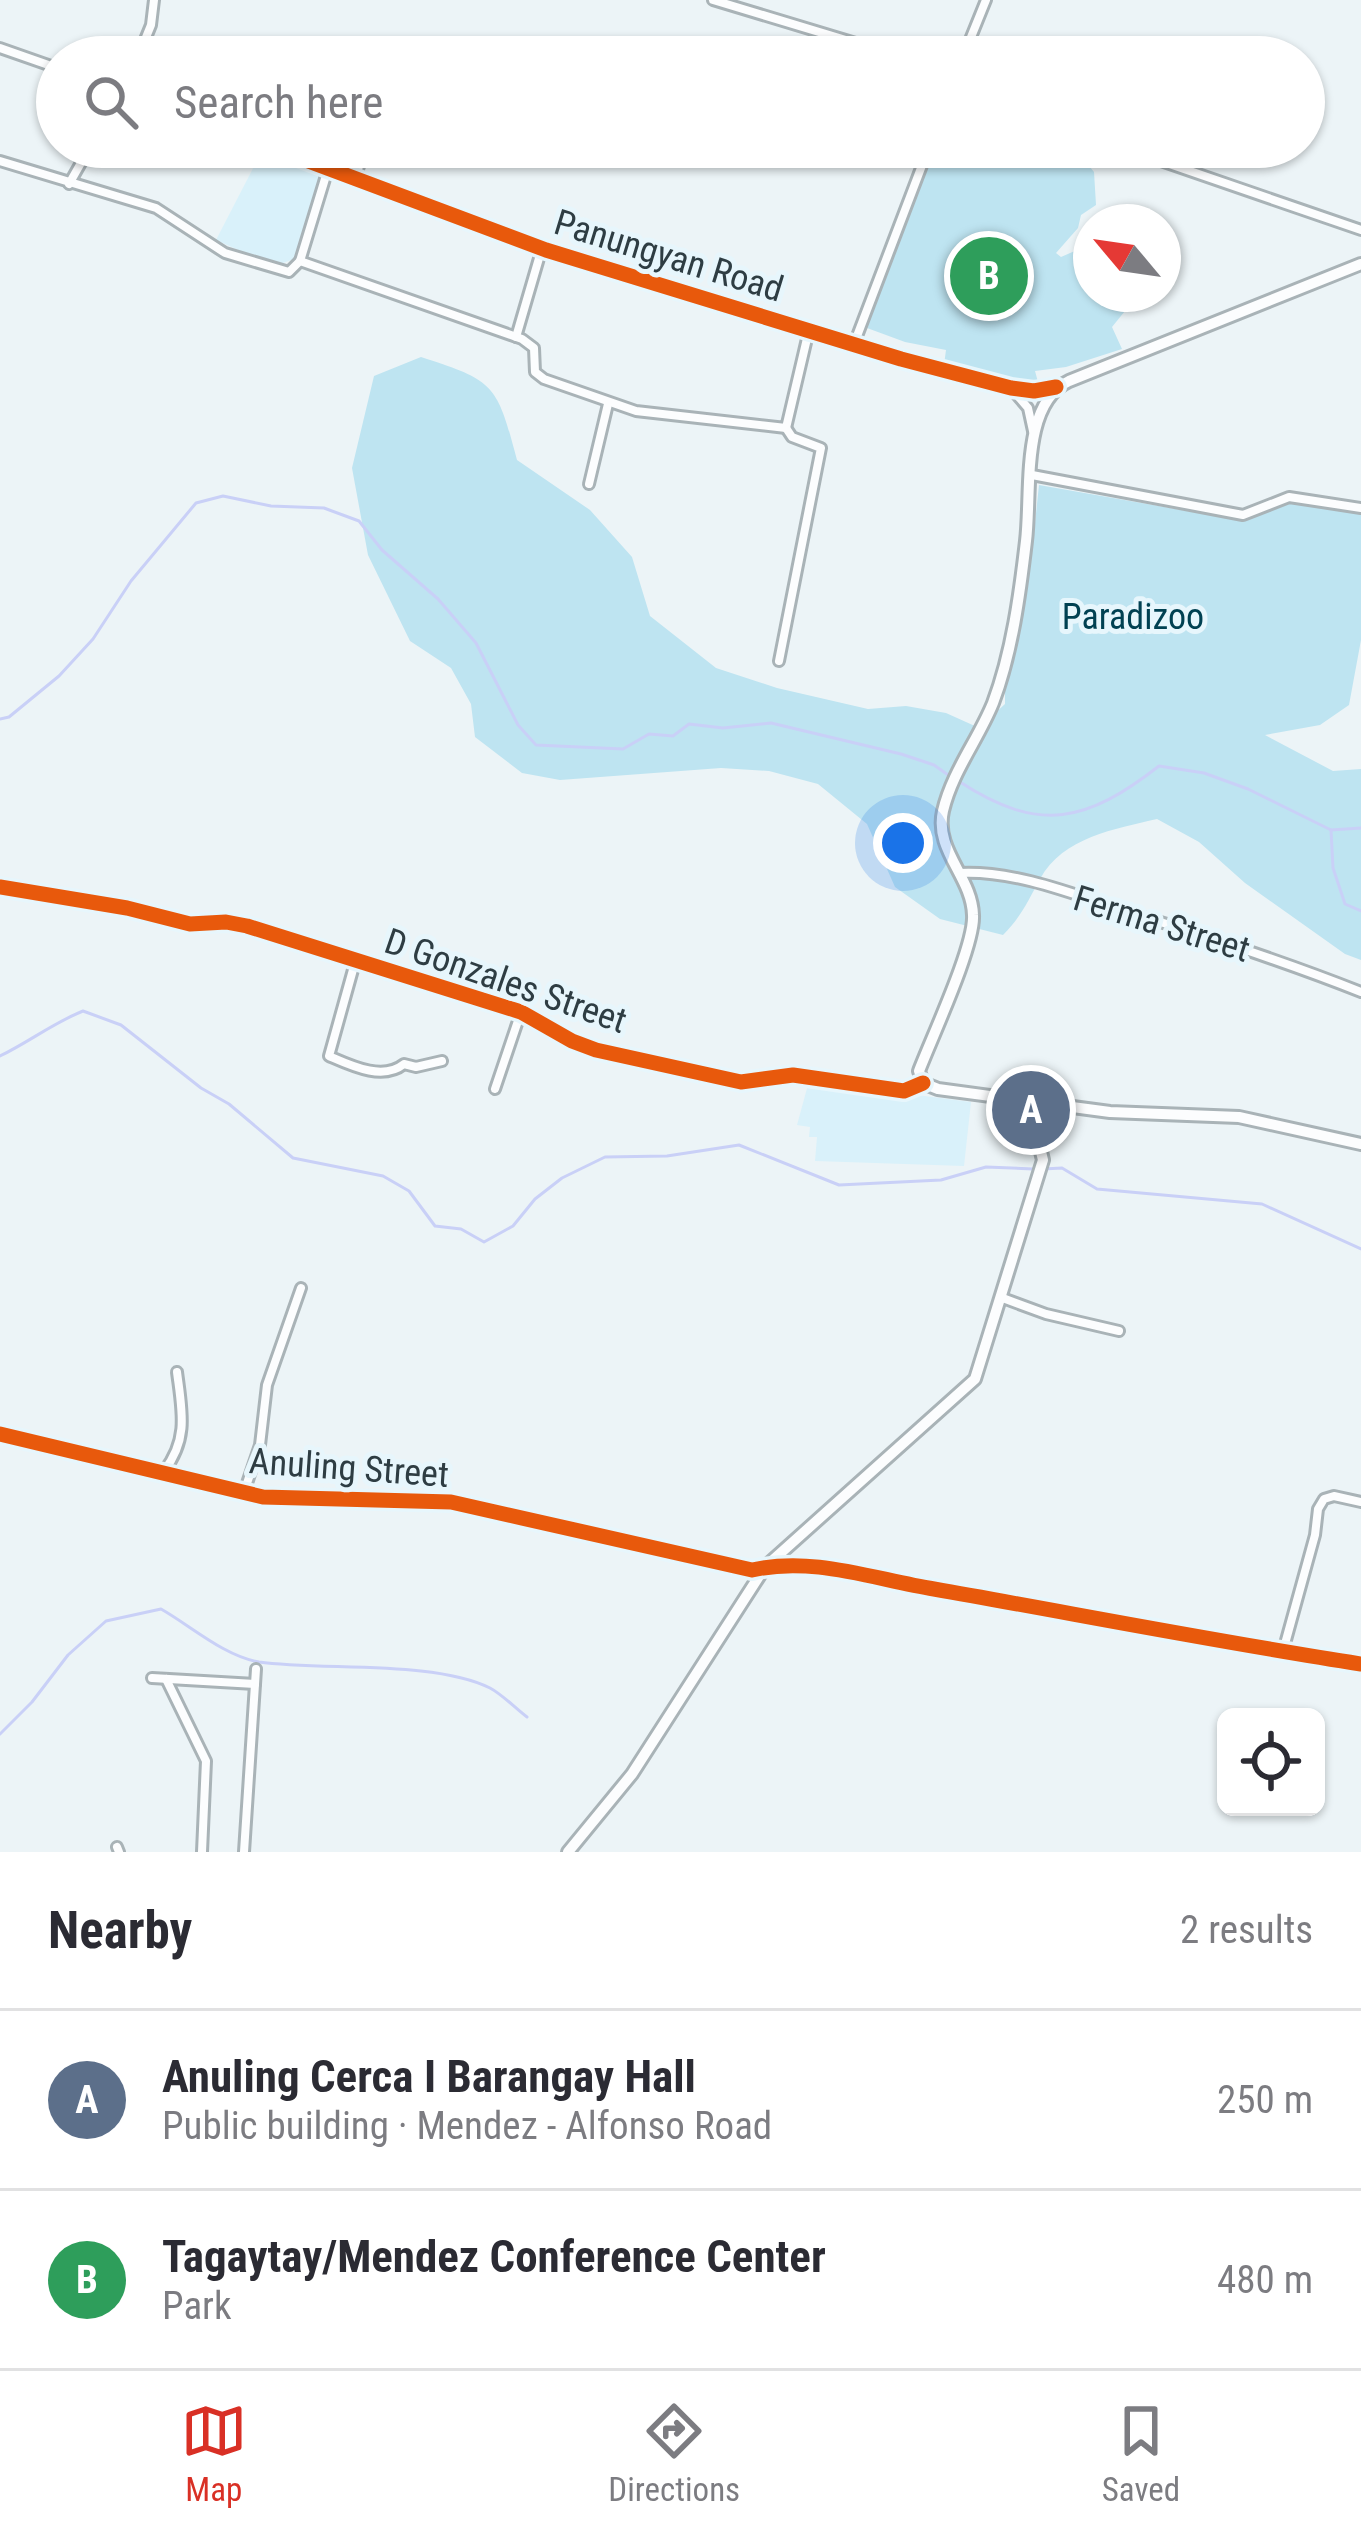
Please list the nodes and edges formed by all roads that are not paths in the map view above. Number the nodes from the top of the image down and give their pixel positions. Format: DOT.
graph roads {
  1 [pos="154,0"];
  2 [pos="713,0"];
  3 [pos="986,0"];
  4 [pos="147,36"];
  5 [pos="832,36"];
  6 [pos="971,36"];
  7 [pos="0,49"];
  8 [pos="36,61"];
  9 [pos="0,161"];
  10 [pos="79,168"];
  11 [pos="358,168"];
  12 [pos="921,168"];
  13 [pos="1181,168"];
  14 [pos="328,169"];
  15 [pos="355,179"];
  16 [pos="70,184"];
  17 [pos="1361,230"];
  18 [pos="542,248"];
  19 [pos="300,261"];
  20 [pos="1361,264"];
  21 [pos="809,331"];
  22 [pos="516,337"];
  23 [pos="854,344"];
  24 [pos="1056,387"];
  25 [pos="1011,388"];
  26 [pos="608,404"];
  27 [pos="787,428"];
  28 [pos="1034,433"];
  29 [pos="1033,475"];
  30 [pos="589,484"];
  31 [pos="1361,508"];
  32 [pos="779,661"];
  33 [pos="959,873"];
  34 [pos="0,887"];
  35 [pos="356,959"];
  36 [pos="1361,992"];
  37 [pos="520,1012"];
  38 [pos="442,1061"];
  39 [pos="923,1083"];
  40 [pos="495,1089"];
  41 [pos="1006,1099"];
  42 [pos="1054,1102"];
  43 [pos="1035,1127"];
  44 [pos="1361,1144"];
  45 [pos="301,1288"];
  46 [pos="999,1297"];
  47 [pos="1119,1331"];
  48 [pos="177,1372"];
  49 [pos="0,1434"];
  50 [pos="164,1471"];
  51 [pos="244,1492"];
  52 [pos="1361,1502"];
  53 [pos="765,1567"];
  54 [pos="1283,1651"];
  55 [pos="1361,1664"];
  56 [pos="256,1669"];
  57 [pos="152,1678"];
  58 [pos="166,1679"];
  59 [pos="255,1684"];
  60 [pos="202,1852"];
  61 [pos="244,1852"];
  62 [pos="568,1852"];
  1 -- 4 [label="street"];
  2 -- 5 [label="street"];
  3 -- 6 [label="street"];
  7 -- 8 [label="street"];
  9 -- 16 [label="street"];
  10 -- 16 [label="street"];
  11 -- 15 [label="street"];
  12 -- 23 [label="street"];
  13 -- 17 [label="street"];
  14 -- 15 [label="street, Panungyan Road"];
  14 -- 19 [label="street"];
  15 -- 18 [label="street, Panungyan Road"];
  16 -- 19 [label="street"];
  18 -- 21 [label="street, Panungyan Road"];
  18 -- 22 [label="street"];
  19 -- 22 [label="street"];
  20 -- 24 [label="main road"];
  21 -- 23 [label="street, Panungyan Road"];
  21 -- 27 [label="street"];
  22 -- 26 [label="street"];
  23 -- 25 [label="street, Panungyan Road"];
  24 -- 25 [label="street, Panungyan Road"];
  24 -- 28 [label="main road"];
  25 -- 28 [label="street"];
  26 -- 27 [label="street"];
  26 -- 30 [label="street"];
  27 -- 32 [label="street"];
  28 -- 29 [label="main road"];
  29 -- 31 [label="street"];
  29 -- 33 [label="main road"];
  33 -- 36 [label="street, Ferma Street"];
  33 -- 39 [label="main road"];
  34 -- 35 [label="street, D Gonzales Street"];
  35 -- 37 [label="street, D Gonzales Street"];
  35 -- 38 [label="street"];
  37 -- 39 [label="street, D Gonzales Street"];
  37 -- 40 [label="street"];
  39 -- 41 [label="main road"];
  41 -- 42 [label="main road"];
  41 -- 43 [label="main road"];
  42 -- 43 [label="main road"];
  42 -- 44 [label="main road"];
  43 -- 46 [label="main road"];
  45 -- 51 [label="street"];
  46 -- 47 [label="street"];
  46 -- 53 [label="main road"];
  48 -- 50 [label="street"];
  49 -- 50 [label="main road, Anuling Street"];
  50 -- 51 [label="main road, Anuling Street"];
  51 -- 53 [label="main road, Anuling Street"];
  52 -- 54 [label="street"];
  53 -- 54 [label="street"];
  53 -- 62 [label="main road"];
  54 -- 55 [label="street"];
  56 -- 59 [label="street"];
  57 -- 58 [label="street"];
  58 -- 59 [label="street"];
  58 -- 60 [label="street"];
  59 -- 61 [label="street"];
}
